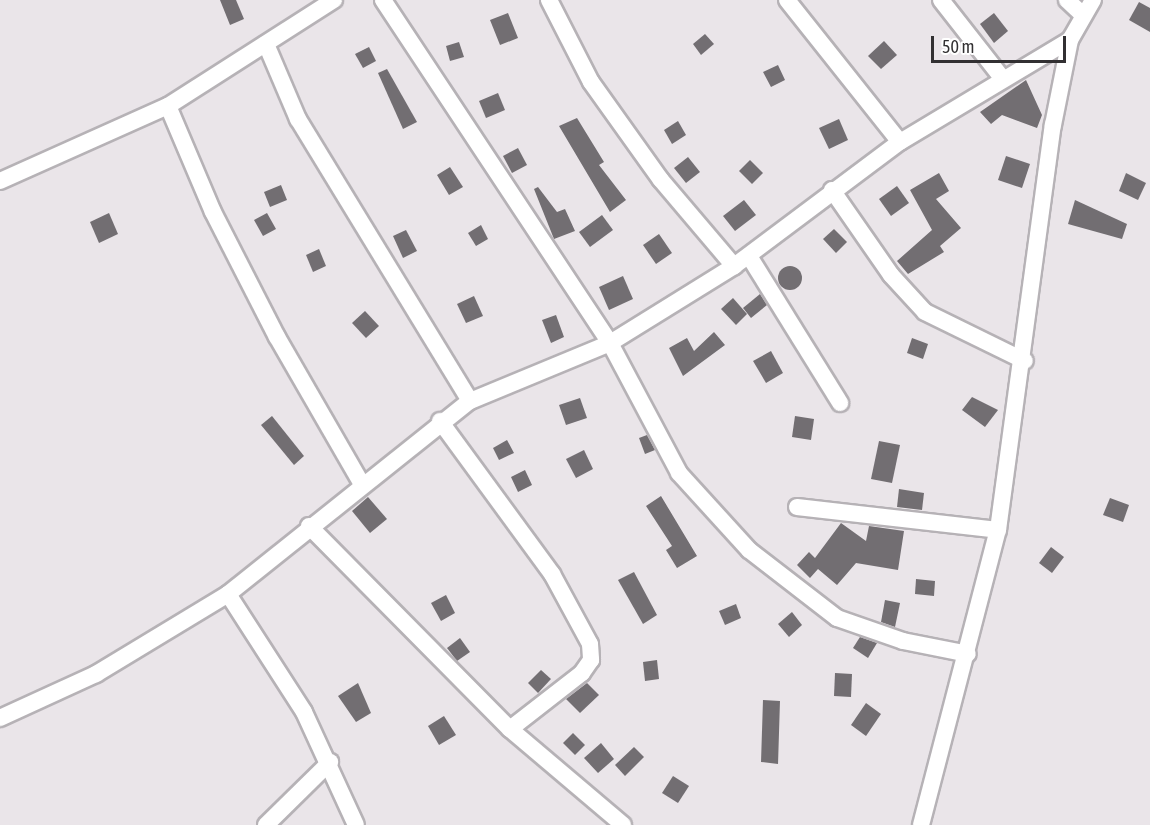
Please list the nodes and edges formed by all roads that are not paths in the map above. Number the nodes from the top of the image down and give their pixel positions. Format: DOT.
graph roads {
  1 [pos="334,0"];
  2 [pos="383,0"];
  3 [pos="549,0"];
  4 [pos="787,0"];
  5 [pos="941,0"];
  6 [pos="1068,0"];
  7 [pos="1093,0"];
  8 [pos="1082,14"];
  9 [pos="1070,40"];
  10 [pos="266,44"];
  11 [pos="1003,79"];
  12 [pos="168,106"];
  13 [pos="900,142"];
  14 [pos="0,181"];
  15 [pos="832,190"];
  16 [pos="748,256"];
  17 [pos="734,266"];
  18 [pos="610,343"];
  19 [pos="1025,361"];
  20 [pos="471,401"];
  21 [pos="840,403"];
  22 [pos="440,421"];
  23 [pos="362,484"];
  24 [pos="797,507"];
  25 [pos="309,526"];
  26 [pos="998,530"];
  27 [pos="228,594"];
  28 [pos="968,654"];
  29 [pos="0,718"];
  30 [pos="510,729"];
  31 [pos="330,762"];
  32 [pos="266,825"];
  33 [pos="356,825"];
  34 [pos="623,825"];
  35 [pos="921,825"];
  1 -- 10 [label="street"];
  2 -- 18 [label="street"];
  3 -- 17 [label="street"];
  4 -- 13 [label="street"];
  5 -- 11 [label="street"];
  6 -- 8 [label="street"];
  7 -- 8 [label="street"];
  8 -- 9 [label="street"];
  9 -- 11 [label="street"];
  9 -- 19 [label="street"];
  10 -- 12 [label="street"];
  10 -- 20 [label="street"];
  11 -- 13 [label="street"];
  12 -- 14 [label="street"];
  12 -- 23 [label="street"];
  13 -- 15 [label="street"];
  15 -- 16 [label="street"];
  15 -- 19 [label="street"];
  16 -- 17 [label="street"];
  16 -- 21 [label="street"];
  17 -- 18 [label="street"];
  18 -- 20 [label="street"];
  18 -- 28 [label="street"];
  19 -- 26 [label="street"];
  20 -- 22 [label="street"];
  22 -- 23 [label="street"];
  22 -- 30 [label="street"];
  23 -- 25 [label="street"];
  24 -- 26 [label="street"];
  25 -- 27 [label="street"];
  25 -- 30 [label="street"];
  26 -- 28 [label="street"];
  27 -- 29 [label="street"];
  27 -- 31 [label="street"];
  28 -- 35 [label="street"];
  30 -- 34 [label="street"];
  31 -- 32 [label="street"];
  31 -- 33 [label="street"];
}
